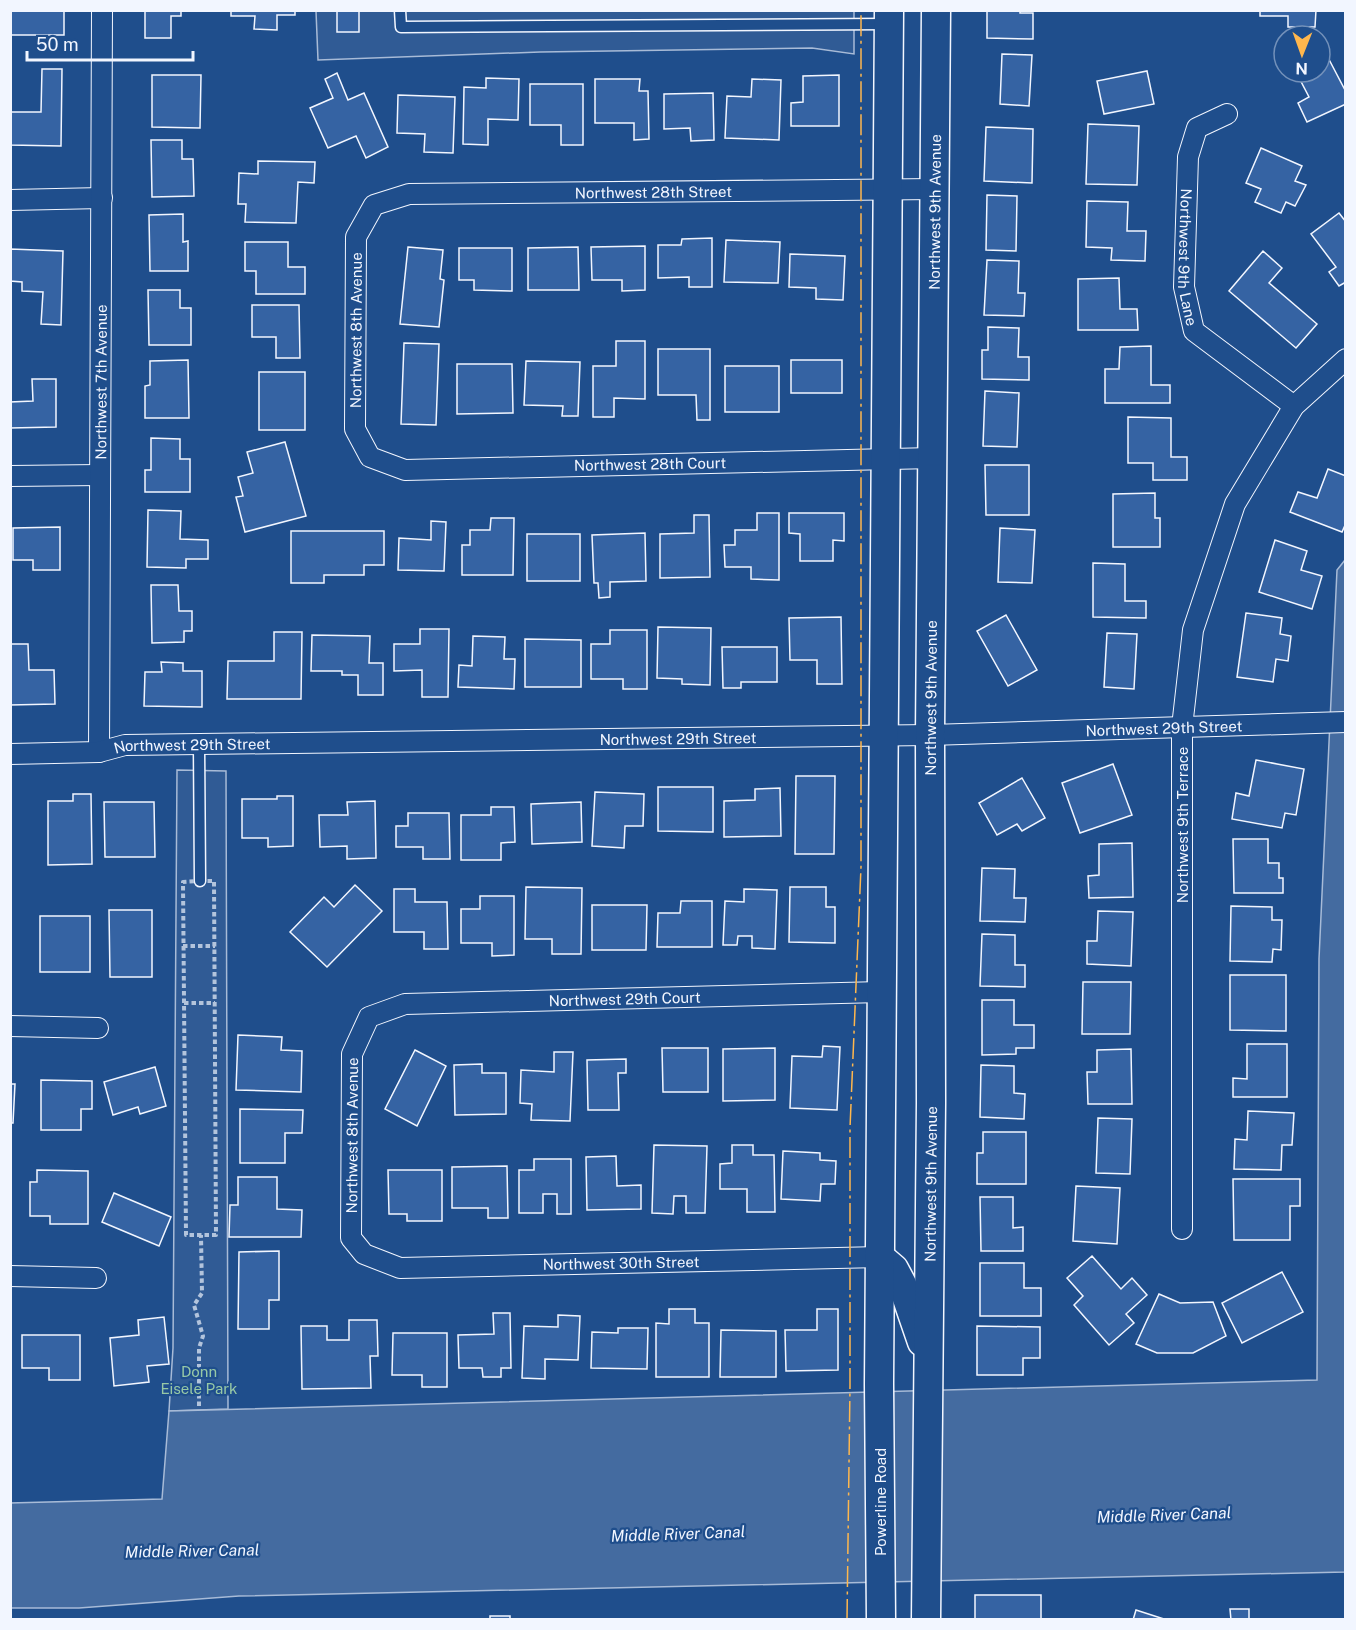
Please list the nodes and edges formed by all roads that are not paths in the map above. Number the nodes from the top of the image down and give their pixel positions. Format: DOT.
graph roads {
  1 [pos="102,10"];
  2 [pos="400,10"];
  3 [pos="936,10"];
  4 [pos="889,17"];
  5 [pos="1227,114"];
  6 [pos="886,188"];
  7 [pos="935,189"];
  8 [pos="102,198"];
  9 [pos="10,200"];
  10 [pos="374,205"];
  11 [pos="1346,359"];
  12 [pos="1294,406"];
  13 [pos="370,457"];
  14 [pos="885,458"];
  15 [pos="933,458"];
  16 [pos="100,475"];
  17 [pos="10,476"];
  18 [pos="1346,722"];
  19 [pos="1182,727"];
  20 [pos="930,735"];
  21 [pos="884,736"];
  22 [pos="199,744"];
  23 [pos="99,752"];
  24 [pos="10,754"];
  25 [pos="200,881"];
  26 [pos="881,992"];
  27 [pos="369,1017"];
  28 [pos="10,1026"];
  29 [pos="98,1028"];
  30 [pos="1182,1229"];
  31 [pos="364,1254"];
  32 [pos="880,1257"];
  33 [pos="10,1276"];
  34 [pos="96,1278"];
  35 [pos="928,1372"];
  36 [pos="926,1610"];
  37 [pos="881,1620"];
  1 -- 8 [label="street, Northwest 7th Avenue"];
  2 -- 4 [label="lane"];
  3 -- 7 [label="main road, Northwest 9th Avenue"];
  4 -- 6 [label="main road"];
  5 -- 12 [label="street, Northwest 9th Lane"];
  6 -- 7 [label="street, Northwest 28th Street"];
  6 -- 10 [label="street, Northwest 28th Street"];
  6 -- 14 [label="main road"];
  7 -- 15 [label="main road, Northwest 9th Avenue"];
  8 -- 9 [label="street"];
  8 -- 16 [label="street, Northwest 7th Avenue"];
  10 -- 13 [label="street, Northwest 8th Avenue"];
  11 -- 12 [label="street, Northwest 9th Terrace"];
  12 -- 19 [label="street, Northwest 9th Terrace"];
  13 -- 14 [label="street, Northwest 28th Court"];
  14 -- 15 [label="street, Northwest 28th Court"];
  14 -- 21 [label="main road"];
  15 -- 20 [label="main road, Northwest 9th Avenue"];
  16 -- 17 [label="street"];
  16 -- 23 [label="street, Northwest 7th Avenue"];
  18 -- 19 [label="street, Northwest 29th Street"];
  19 -- 20 [label="street, Northwest 29th Street"];
  19 -- 30 [label="street, Northwest 9th Terrace"];
  20 -- 21 [label="street, Northwest 29th Street"];
  20 -- 35 [label="main road, Northwest 9th Avenue"];
  21 -- 22 [label="street, Northwest 29th Street"];
  21 -- 26 [label="main road"];
  22 -- 23 [label="street, Northwest 29th Street"];
  22 -- 25 [label="lane"];
  23 -- 24 [label="street, Northwest 29th Street"];
  26 -- 27 [label="street, Northwest 29th Court"];
  26 -- 32 [label="main road"];
  27 -- 31 [label="street, Northwest 8th Avenue"];
  28 -- 29 [label="street"];
  31 -- 32 [label="street, Northwest 30th Street"];
  32 -- 35 [label="main road"];
  32 -- 37 [label="main road, Powerline Road"];
  33 -- 34 [label="street"];
  35 -- 36 [label="main road"];
}
